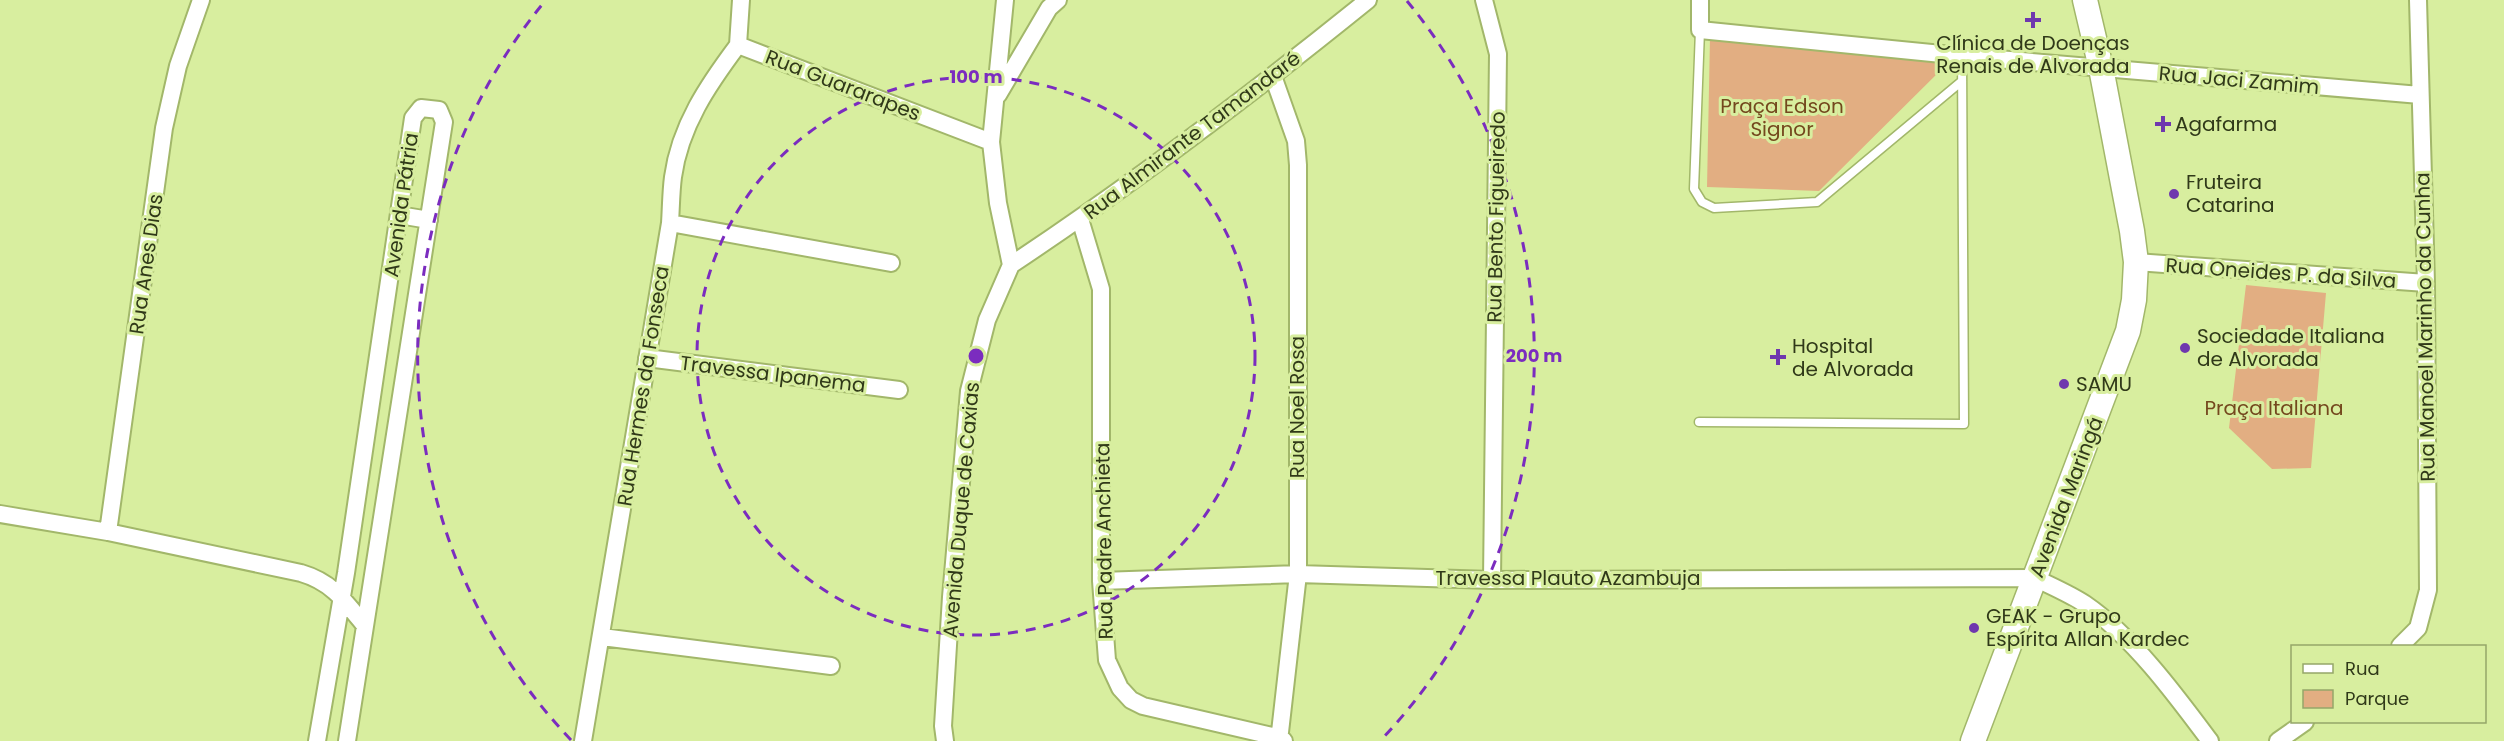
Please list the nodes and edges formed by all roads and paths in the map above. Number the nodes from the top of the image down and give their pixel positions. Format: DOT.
graph roads {
  1 [pos="201,0"];
  2 [pos="741,0"];
  3 [pos="1005,0"];
  4 [pos="1058,0"];
  5 [pos="1368,0"];
  6 [pos="1484,0"];
  7 [pos="1700,0"];
  8 [pos="2085,0"];
  9 [pos="2418,0"];
  10 [pos="1700,30"];
  11 [pos="738,45"];
  12 [pos="1962,56"];
  13 [pos="2101,68"];
  14 [pos="1273,76"];
  15 [pos="1962,81"];
  16 [pos="2420,95"];
  17 [pos="994,102"];
  18 [pos="991,142"];
  19 [pos="399,215"];
  20 [pos="1080,219"];
  21 [pos="429,220"];
  22 [pos="670,223"];
  23 [pos="891,262"];
  24 [pos="2136,262"];
  25 [pos="1011,265"];
  26 [pos="2426,283"];
  27 [pos="646,358"];
  28 [pos="899,390"];
  29 [pos="1699,422"];
  30 [pos="358,494"];
  31 [pos="385,500"];
  32 [pos="0,514"];
  33 [pos="108,532"];
  34 [pos="1298,574"];
  35 [pos="2035,578"];
  36 [pos="1492,580"];
  37 [pos="1101,581"];
  38 [pos="342,598"];
  39 [pos="365,626"];
  40 [pos="602,637"];
  41 [pos="2401,645"];
  42 [pos="831,666"];
  43 [pos="2304,723"];
  44 [pos="1281,740"];
  45 [pos="317,741"];
  46 [pos="347,741"];
  47 [pos="584,741"];
  48 [pos="945,741"];
  49 [pos="1973,741"];
  50 [pos="2210,741"];
  51 [pos="2278,741"];
  1 -- 33 [label="street, Rua Anes Dias"];
  2 -- 11 [label="street"];
  3 -- 17 [label="street"];
  4 -- 17 [label="street"];
  5 -- 14 [label="street, Rua Almirante Tamandaré"];
  6 -- 36 [label="street, Rua Bento Figueiredo"];
  7 -- 10 [label="street"];
  8 -- 13 [label="main road, Avenida Maringá"];
  9 -- 16 [label="street, Rua Manoel Marinho da Cunha"];
  10 -- 12 [label="street, Rua Jaci Zamim"];
  10 -- 15 [label="lane"];
  11 -- 18 [label="street, Rua Guararapes"];
  11 -- 22 [label="street, Rua Hermes da Fonseca"];
  12 -- 13 [label="street, Rua Jaci Zamim"];
  12 -- 15 [label="lane"];
  13 -- 16 [label="street, Rua Jaci Zamim"];
  13 -- 24 [label="main road, Avenida Maringá"];
  14 -- 20 [label="street, Rua Almirante Tamandaré"];
  14 -- 34 [label="street, Rua Noel Rosa"];
  15 -- 29 [label="lane"];
  16 -- 26 [label="street, Rua Manoel Marinho da Cunha"];
  17 -- 18 [label="street"];
  18 -- 25 [label="street"];
  19 -- 21 [label="street"];
  19 -- 21 [label="street, Avenida Pátria"];
  19 -- 30 [label="street, Avenida Pátria"];
  20 -- 25 [label="street, Rua Almirante Tamandaré"];
  20 -- 37 [label="street, Rua Padre Anchieta"];
  21 -- 31 [label="street, Avenida Pátria"];
  22 -- 23 [label="street"];
  22 -- 27 [label="street, Rua Hermes da Fonseca"];
  24 -- 26 [label="street, Rua Oneides P. da Silva"];
  24 -- 35 [label="main road, Avenida Maringá"];
  25 -- 48 [label="street, Avenida Duque de Caxias"];
  26 -- 41 [label="street, Rua Manoel Marinho da Cunha"];
  27 -- 28 [label="street, Travessa Ipanema"];
  27 -- 40 [label="street, Rua Hermes da Fonseca"];
  30 -- 31 [label="street"];
  30 -- 38 [label="street, Avenida Pátria"];
  31 -- 39 [label="street, Avenida Pátria"];
  32 -- 33 [label="street"];
  33 -- 38 [label="street"];
  34 -- 36 [label="street, Travessa Plauto Azambuja"];
  34 -- 37 [label="street, Travessa Plauto Azambuja"];
  34 -- 44 [label="street, Rua Noel Rosa"];
  35 -- 36 [label="street, Travessa Plauto Azambuja"];
  35 -- 49 [label="main road, Avenida Maringá"];
  35 -- 50 [label="street"];
  37 -- 44 [label="street, Rua Padre Anchieta"];
  38 -- 39 [label="street"];
  38 -- 45 [label="street, Avenida Pátria"];
  39 -- 46 [label="street, Avenida Pátria"];
  40 -- 42 [label="street"];
  40 -- 47 [label="street, Rua Hermes da Fonseca"];
  43 -- 51 [label="street"];
}
